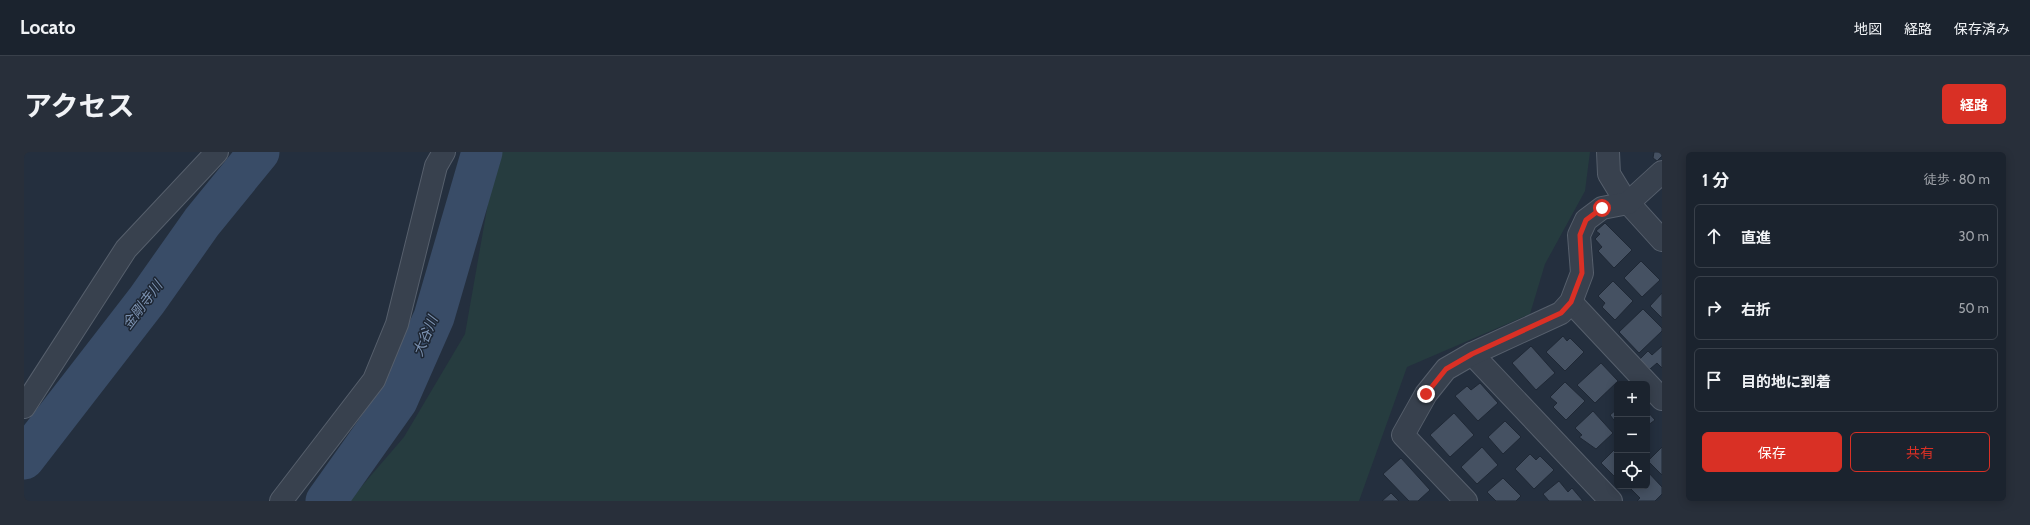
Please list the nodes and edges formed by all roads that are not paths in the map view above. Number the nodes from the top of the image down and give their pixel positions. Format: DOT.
graph roads {
  1 [pos="217,152"];
  2 [pos="444,152"];
  3 [pos="1608,152"];
  4 [pos="1662,172"];
  5 [pos="1628,204"];
  6 [pos="1662,240"];
  7 [pos="1571,302"];
  8 [pos="1472,354"];
  9 [pos="1662,399"];
  10 [pos="24,407"];
  11 [pos="1455,497"];
  12 [pos="281,501"];
  13 [pos="1611,501"];
  1 -- 10 [label="street"];
  2 -- 12 [label="street"];
  3 -- 5 [label="street"];
  4 -- 5 [label="street"];
  5 -- 6 [label="street"];
  5 -- 7 [label="street"];
  7 -- 8 [label="street"];
  7 -- 9 [label="street"];
  8 -- 11 [label="street"];
  8 -- 13 [label="street"];
}
